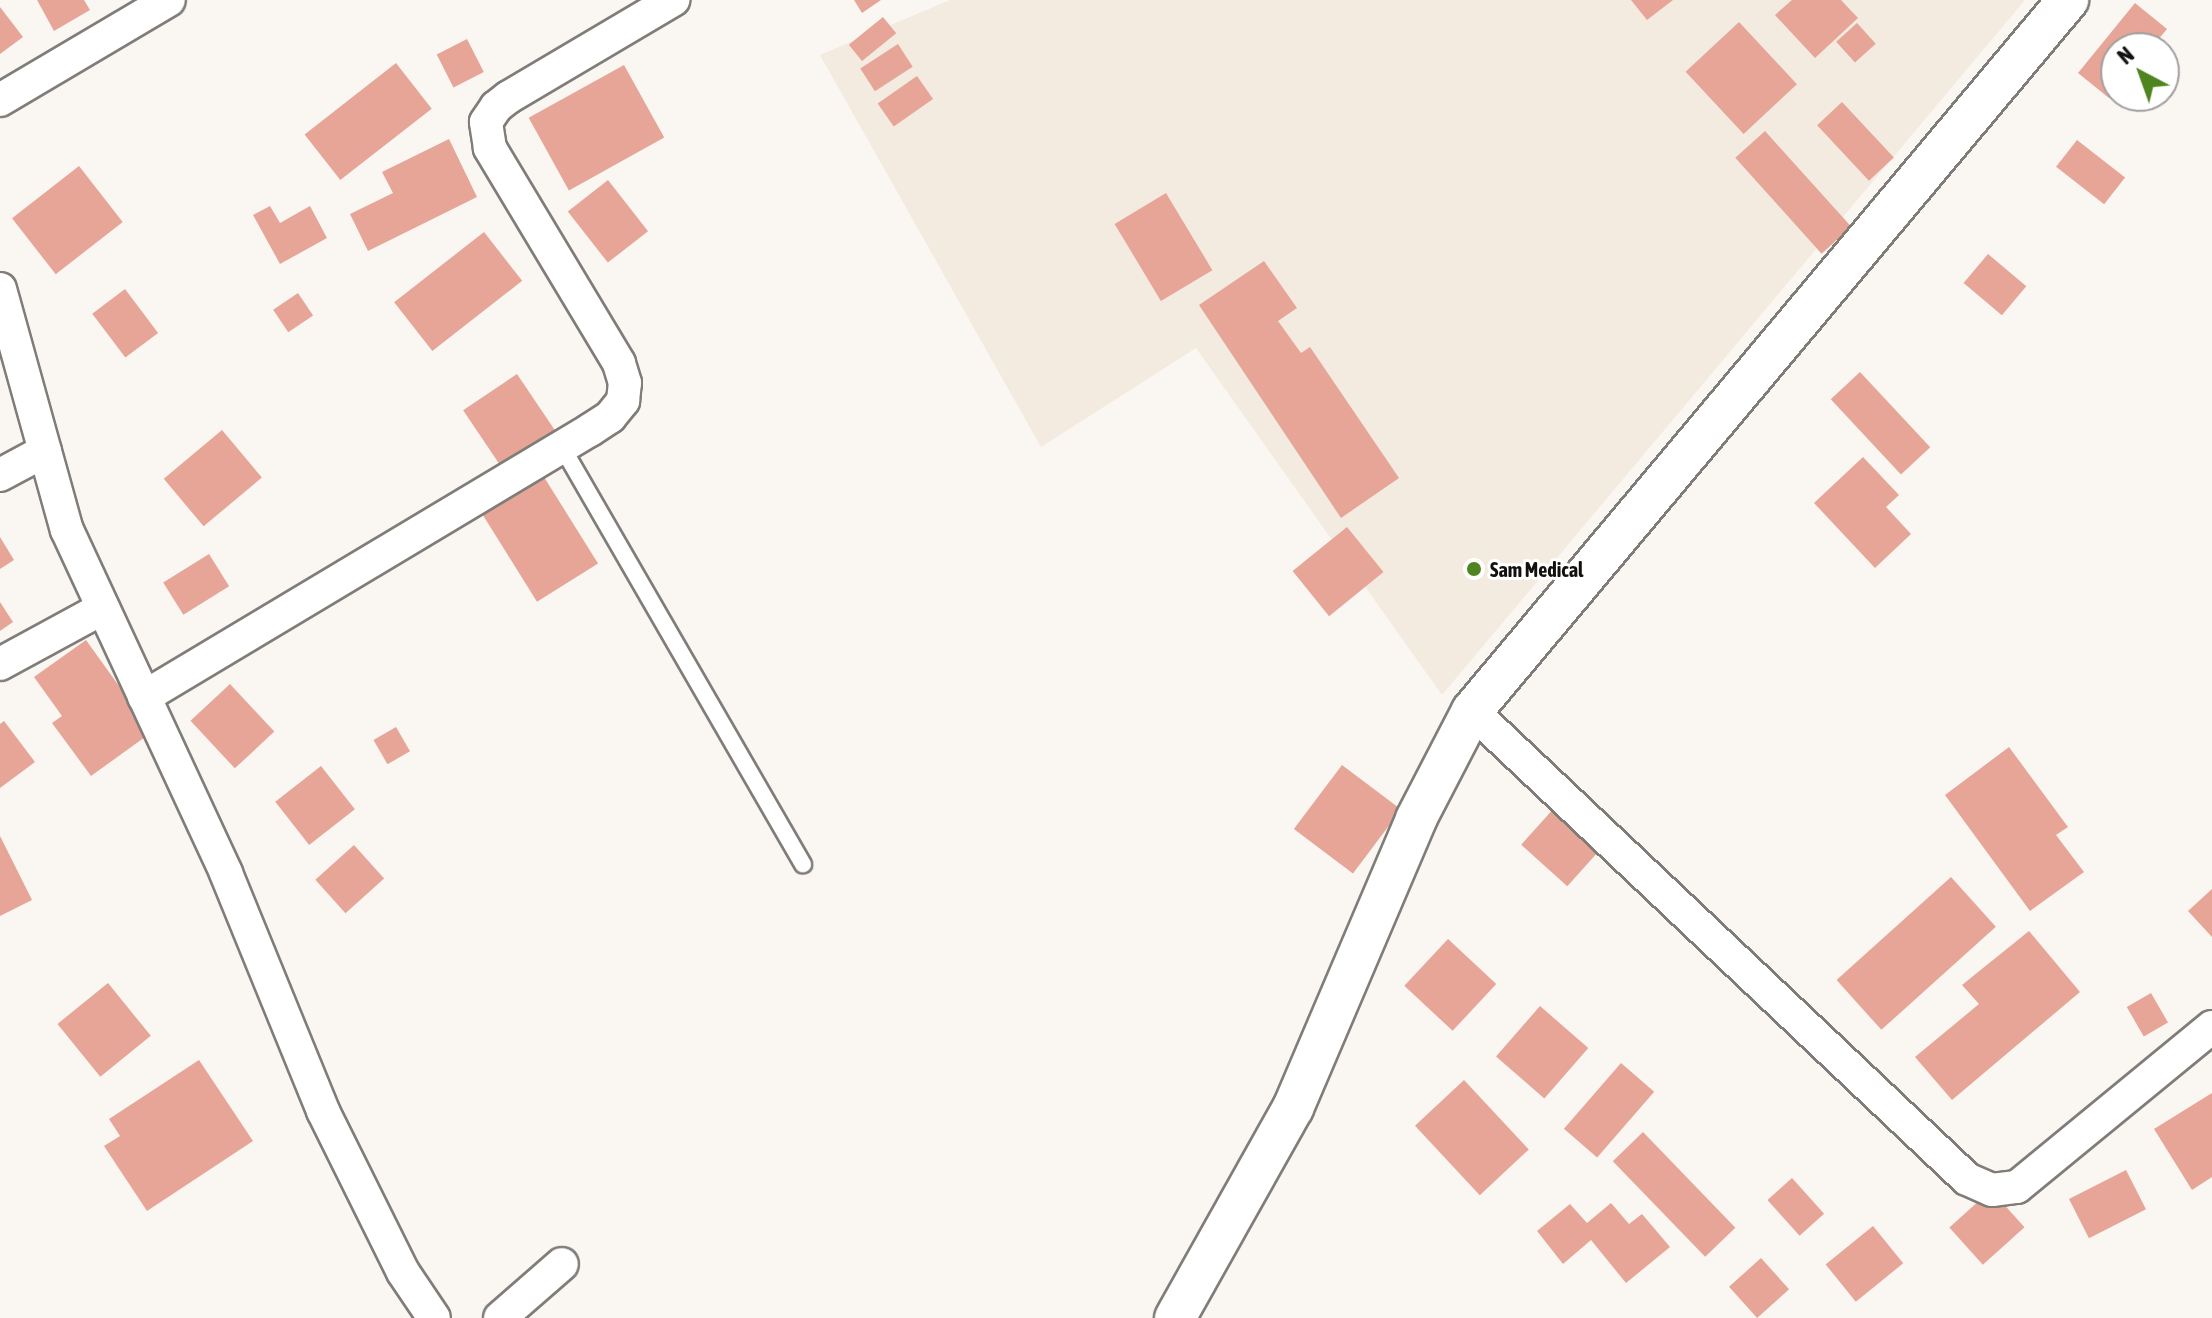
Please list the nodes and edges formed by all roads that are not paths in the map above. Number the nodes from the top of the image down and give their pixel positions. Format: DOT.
graph roads {
  1 [pos="169,0"];
  2 [pos="673,0"];
  3 [pos="2068,0"];
  4 [pos="0,100"];
  5 [pos="0,289"];
  6 [pos="562,447"];
  7 [pos="45,451"];
  8 [pos="0,475"];
  9 [pos="103,608"];
  10 [pos="0,664"];
  11 [pos="144,697"];
  12 [pos="1472,711"];
  13 [pos="803,865"];
  14 [pos="2212,1027"];
  15 [pos="562,1264"];
  16 [pos="434,1318"];
  17 [pos="500,1318"];
  18 [pos="1175,1318"];
  1 -- 4 [label="street"];
  2 -- 6 [label="street"];
  3 -- 12 [label="street"];
  5 -- 7 [label="street"];
  6 -- 11 [label="street"];
  6 -- 13 [label="lane"];
  7 -- 8 [label="street"];
  7 -- 9 [label="street"];
  9 -- 10 [label="street"];
  9 -- 11 [label="street"];
  11 -- 16 [label="street"];
  12 -- 14 [label="street"];
  12 -- 18 [label="street"];
  15 -- 17 [label="street"];
}
